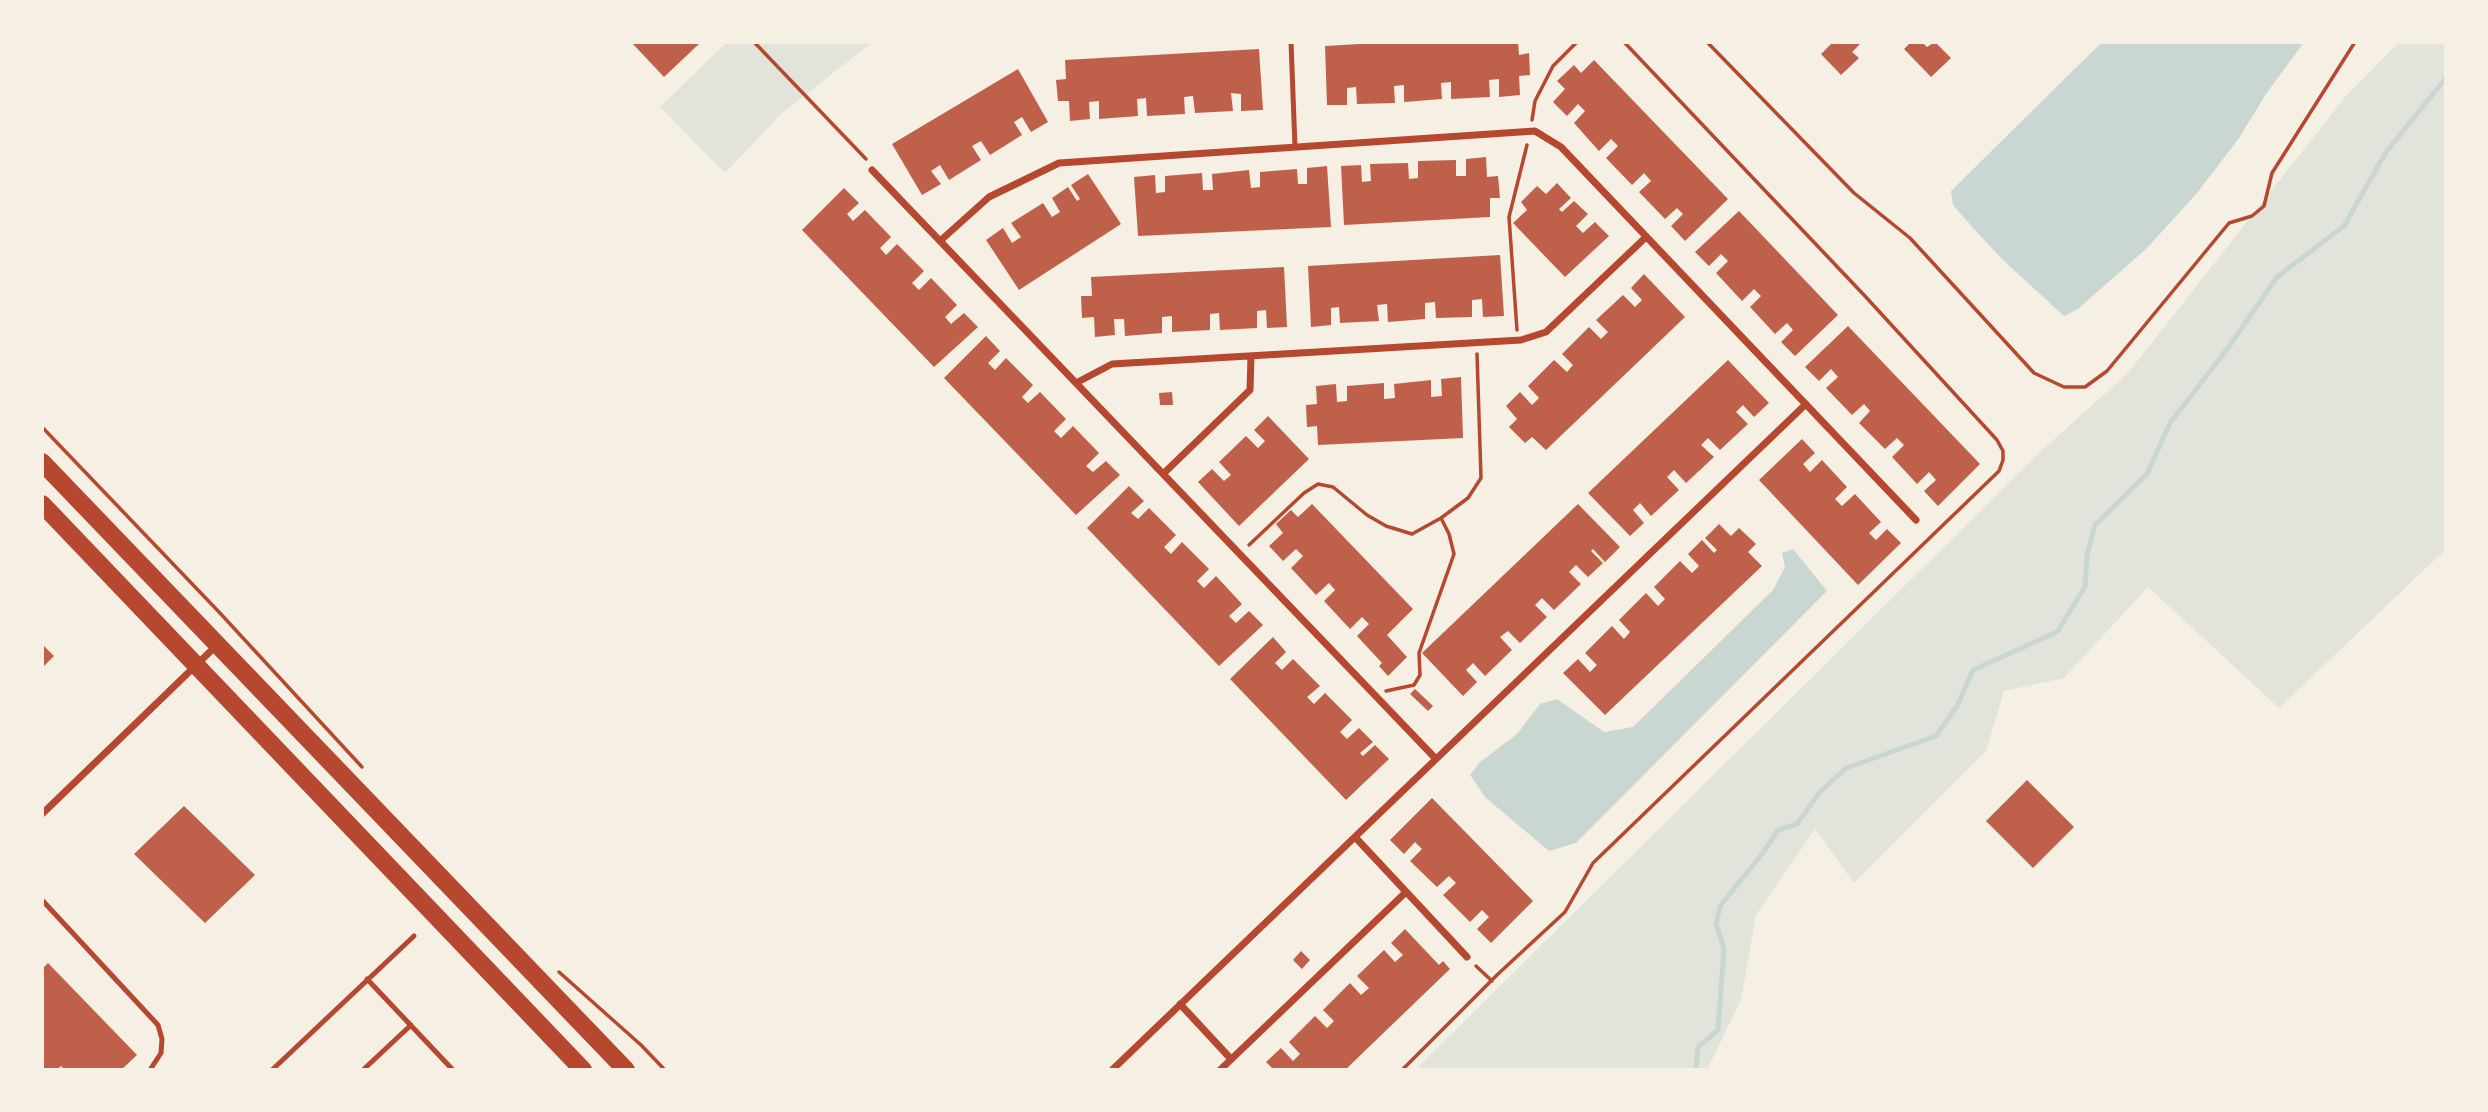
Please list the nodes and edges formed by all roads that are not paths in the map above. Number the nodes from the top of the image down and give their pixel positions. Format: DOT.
graph roads {
  1 [pos="1291,42"];
  2 [pos="1295,147"];
  3 [pos="872,170"];
  4 [pos="1646,237"];
  5 [pos="940,241"];
  6 [pos="1251,356"];
  7 [pos="1076,383"];
  8 [pos="1806,404"];
  9 [pos="42,462"];
  10 [pos="1163,474"];
  11 [pos="42,504"];
  12 [pos="1916,520"];
  13 [pos="219,644"];
  14 [pos="196,665"];
  15 [pos="1436,759"];
  16 [pos="42,814"];
  17 [pos="1354,837"];
  18 [pos="1406,892"];
  19 [pos="42,900"];
  20 [pos="414,936"];
  21 [pos="1468,957"];
  22 [pos="367,979"];
  23 [pos="1180,1004"];
  24 [pos="411,1025"];
  25 [pos="1231,1059"];
  26 [pos="150,1070"];
  27 [pos="272,1070"];
  28 [pos="363,1070"];
  29 [pos="453,1070"];
  30 [pos="583,1070"];
  31 [pos="626,1070"];
  32 [pos="1112,1070"];
  33 [pos="1220,1070"];
  1 -- 2 [label="lane"];
  2 -- 4 [label="street"];
  2 -- 5 [label="street"];
  3 -- 5 [label="street"];
  4 -- 6 [label="street"];
  4 -- 8 [label="street"];
  5 -- 7 [label="street"];
  6 -- 7 [label="street"];
  6 -- 10 [label="street"];
  7 -- 10 [label="street"];
  8 -- 12 [label="street"];
  8 -- 15 [label="street"];
  9 -- 13 [label="highway"];
  10 -- 15 [label="street"];
  11 -- 14 [label="highway"];
  13 -- 14 [label="street"];
  13 -- 31 [label="highway"];
  14 -- 16 [label="street"];
  14 -- 30 [label="highway"];
  15 -- 17 [label="street"];
  17 -- 18 [label="street"];
  17 -- 23 [label="street"];
  18 -- 21 [label="street"];
  18 -- 25 [label="street"];
  19 -- 26 [label="lane"];
  20 -- 22 [label="lane"];
  22 -- 24 [label="lane"];
  22 -- 27 [label="lane"];
  23 -- 25 [label="street"];
  23 -- 32 [label="street"];
  24 -- 28 [label="lane"];
  24 -- 29 [label="lane"];
  25 -- 33 [label="street"];
}
